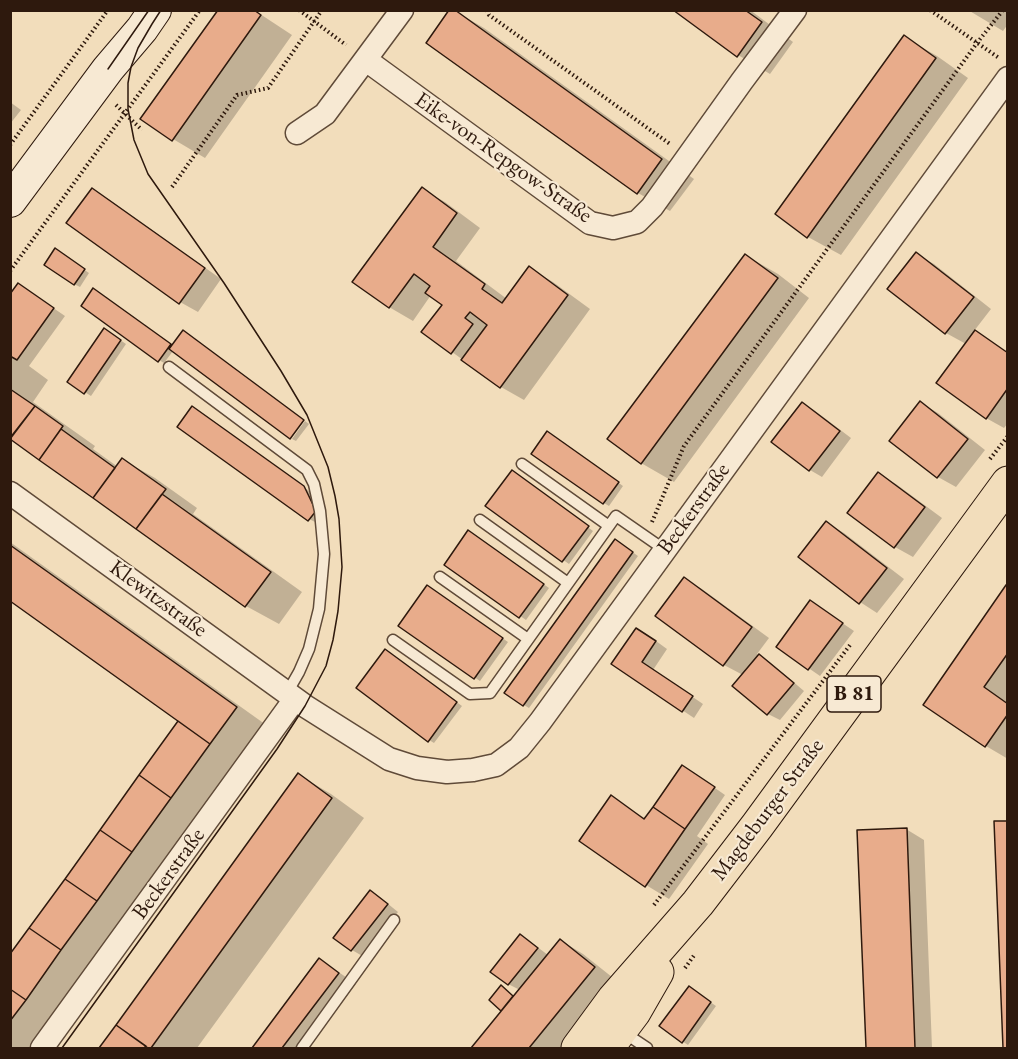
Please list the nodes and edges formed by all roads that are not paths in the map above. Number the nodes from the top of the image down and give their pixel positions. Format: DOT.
graph roads {
  1 [pos="155,10"];
  2 [pos="402,10"];
  3 [pos="795,10"];
  4 [pos="366,60"];
  5 [pos="1008,78"];
  6 [pos="297,133"];
  7 [pos="10,201"];
  8 [pos="169,367"];
  9 [pos="522,464"];
  10 [pos="997,474"];
  11 [pos="10,493"];
  12 [pos="480,520"];
  13 [pos="609,526"];
  14 [pos="664,550"];
  15 [pos="440,577"];
  16 [pos="568,583"];
  17 [pos="528,639"];
  18 [pos="393,640"];
  19 [pos="295,699"];
  20 [pos="698,903"];
  21 [pos="394,920"];
  22 [pos="614,1039"];
  23 [pos="42,1048"];
  24 [pos="302,1048"];
  25 [pos="578,1048"];
  26 [pos="647,1048"];
  1 -- 7 [label="street"];
  2 -- 4 [label="street"];
  3 -- 4 [label="street, Eike-von-Repgow-Straße"];
  4 -- 6 [label="street"];
  5 -- 14 [label="street, Beckerstraße"];
  8 -- 19 [label="lane"];
  9 -- 13 [label="lane"];
  10 -- 20 [label="main road, Magdeburger Straße / B 81"];
  11 -- 19 [label="street, Klewitzstraße"];
  12 -- 16 [label="lane"];
  13 -- 14 [label="lane"];
  13 -- 16 [label="lane"];
  14 -- 19 [label="street, Beckerstraße"];
  15 -- 17 [label="lane"];
  16 -- 17 [label="lane"];
  17 -- 18 [label="lane"];
  19 -- 23 [label="street, Beckerstraße"];
  20 -- 22 [label="main road, Magdeburger Straße / B 81"];
  20 -- 25 [label="main road, Magdeburger Straße / B 81"];
  21 -- 24 [label="lane"];
  22 -- 26 [label="lane"];
}
